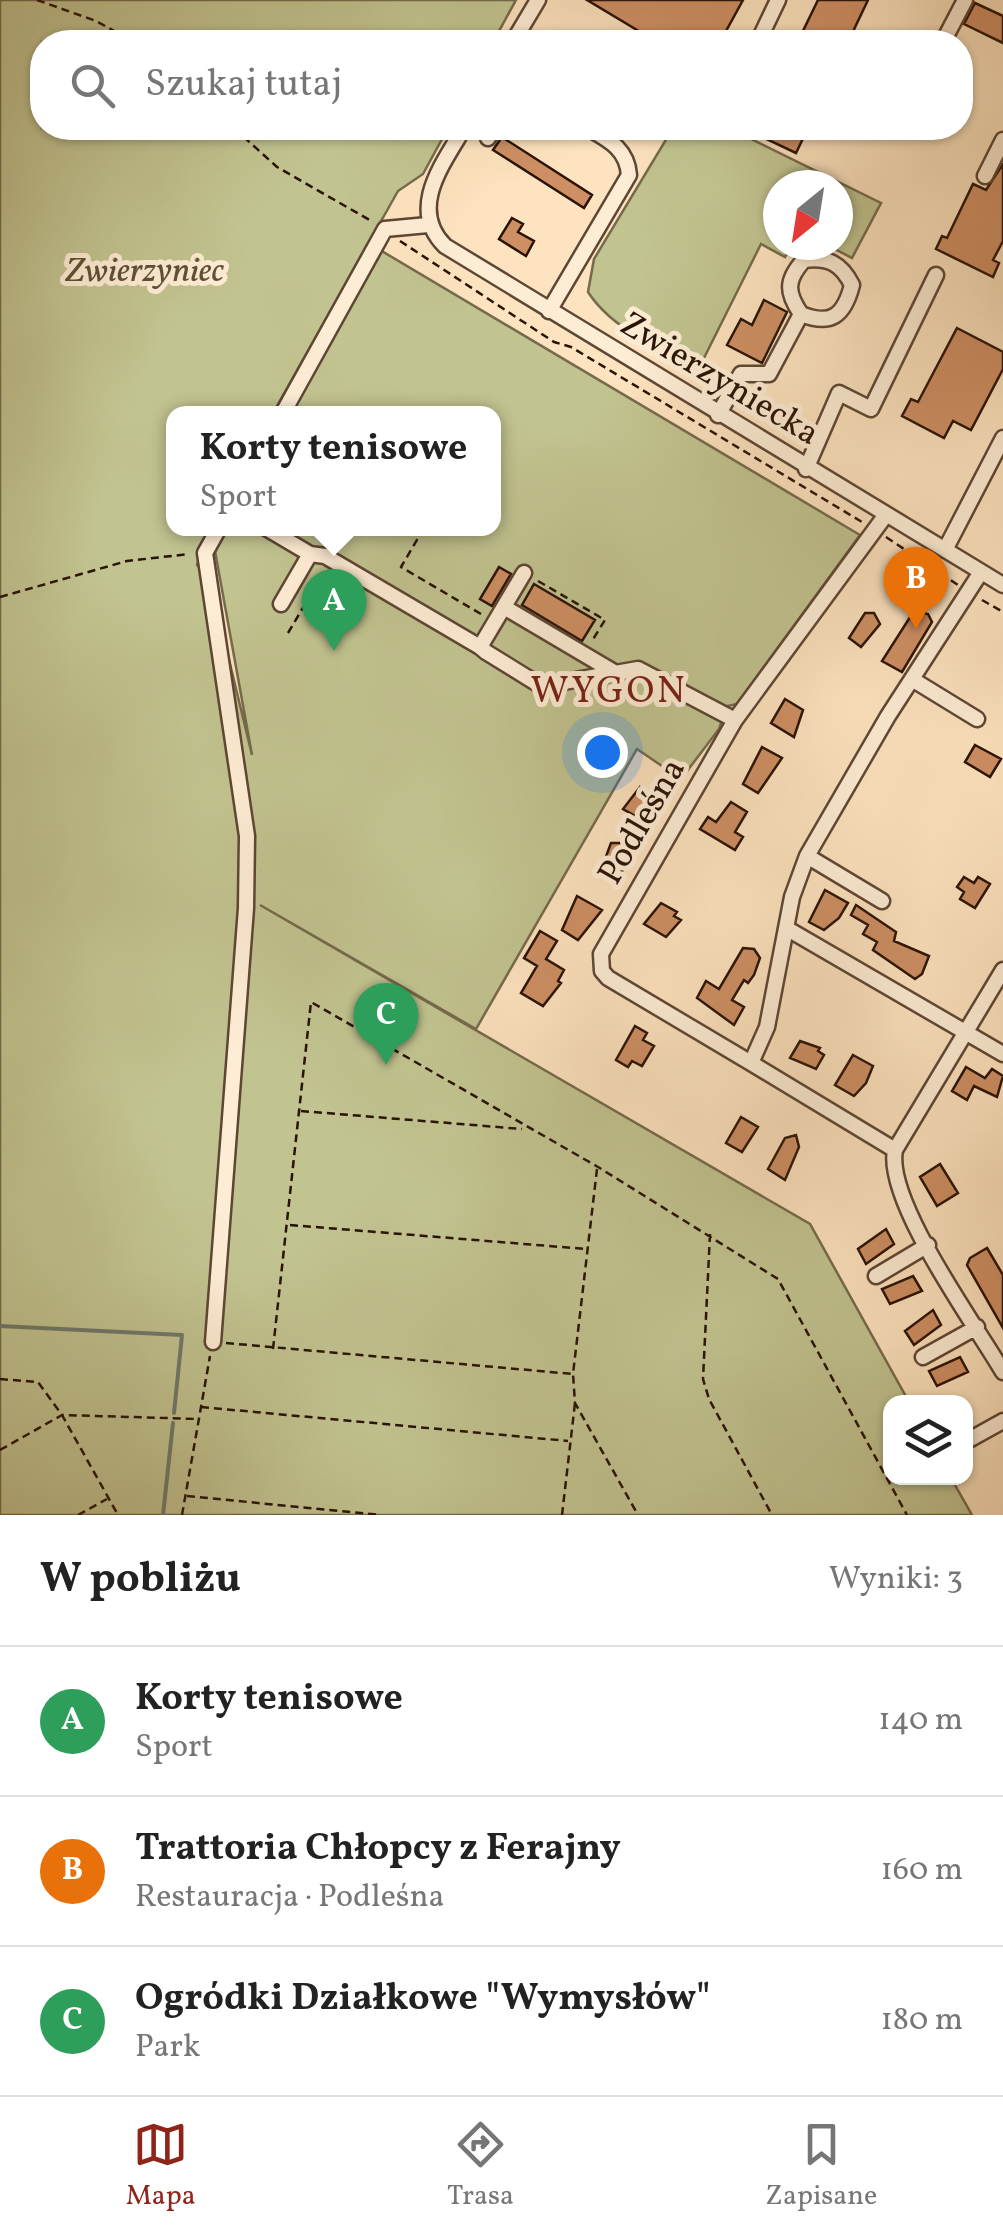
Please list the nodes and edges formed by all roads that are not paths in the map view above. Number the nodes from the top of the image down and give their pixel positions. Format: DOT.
graph roads {
  1 [pos="538,0"];
  2 [pos="778,0"];
  3 [pos="965,0"];
  4 [pos="520,30"];
  5 [pos="764,30"];
  6 [pos="949,30"];
  7 [pos="457,140"];
  8 [pos="608,140"];
  9 [pos="1003,140"];
  10 [pos="986,176"];
  11 [pos="428,225"];
  12 [pos="936,275"];
  13 [pos="549,310"];
  14 [pos="801,314"];
  15 [pos="287,406"];
  16 [pos="718,415"];
  17 [pos="1003,438"];
  18 [pos="806,468"];
  19 [pos="886,516"];
  20 [pos="215,536"];
  21 [pos="280,536"];
  22 [pos="944,550"];
  23 [pos="310,554"];
  24 [pos="981,572"];
  25 [pos="524,573"];
  26 [pos="1003,585"];
  27 [pos="281,604"];
  28 [pos="504,607"];
  29 [pos="480,647"];
  30 [pos="614,672"];
  31 [pos="914,681"];
  32 [pos="978,719"];
  33 [pos="736,720"];
  34 [pos="808,856"];
  35 [pos="882,901"];
  36 [pos="786,928"];
  37 [pos="1003,970"];
  38 [pos="966,1032"];
  39 [pos="1003,1054"];
  40 [pos="750,1063"];
  41 [pos="895,1150"];
  42 [pos="928,1245"];
  43 [pos="876,1276"];
  44 [pos="976,1327"];
  45 [pos="212,1342"];
  46 [pos="923,1357"];
  47 [pos="1003,1372"];
  48 [pos="1003,1421"];
  49 [pos="973,1438"];
  1 -- 4 [label="street"];
  2 -- 5 [label="street"];
  3 -- 6 [label="street"];
  7 -- 11 [label="street"];
  8 -- 13 [label="street"];
  9 -- 10 [label="street"];
  11 -- 13 [label="street, Zwierzyniecka"];
  11 -- 15 [label="street"];
  12 -- 18 [label="street"];
  13 -- 16 [label="street, Zwierzyniecka"];
  14 -- 14 [label="street"];
  14 -- 16 [label="street"];
  16 -- 18 [label="street, Zwierzyniecka"];
  17 -- 22 [label="street"];
  18 -- 19 [label="street, Zwierzyniecka"];
  19 -- 22 [label="street, Zwierzyniecka"];
  19 -- 33 [label="street, Podleśna"];
  20 -- 45 [label="street"];
  21 -- 23 [label="street"];
  22 -- 24 [label="street, Zwierzyniecka"];
  23 -- 27 [label="street"];
  23 -- 29 [label="street"];
  24 -- 26 [label="street, Zwierzyniecka"];
  24 -- 31 [label="street"];
  25 -- 28 [label="street"];
  28 -- 29 [label="street"];
  28 -- 30 [label="street"];
  29 -- 30 [label="street"];
  30 -- 33 [label="street"];
  31 -- 32 [label="street"];
  31 -- 34 [label="street"];
  33 -- 40 [label="street, Podleśna"];
  34 -- 35 [label="street"];
  34 -- 36 [label="street"];
  36 -- 38 [label="street"];
  36 -- 40 [label="street"];
  37 -- 38 [label="street"];
  38 -- 39 [label="street"];
  38 -- 41 [label="street"];
  40 -- 41 [label="street"];
  41 -- 42 [label="street"];
  42 -- 43 [label="street"];
  42 -- 44 [label="street"];
  44 -- 46 [label="street"];
  44 -- 47 [label="street"];
  48 -- 49 [label="street"];
}
